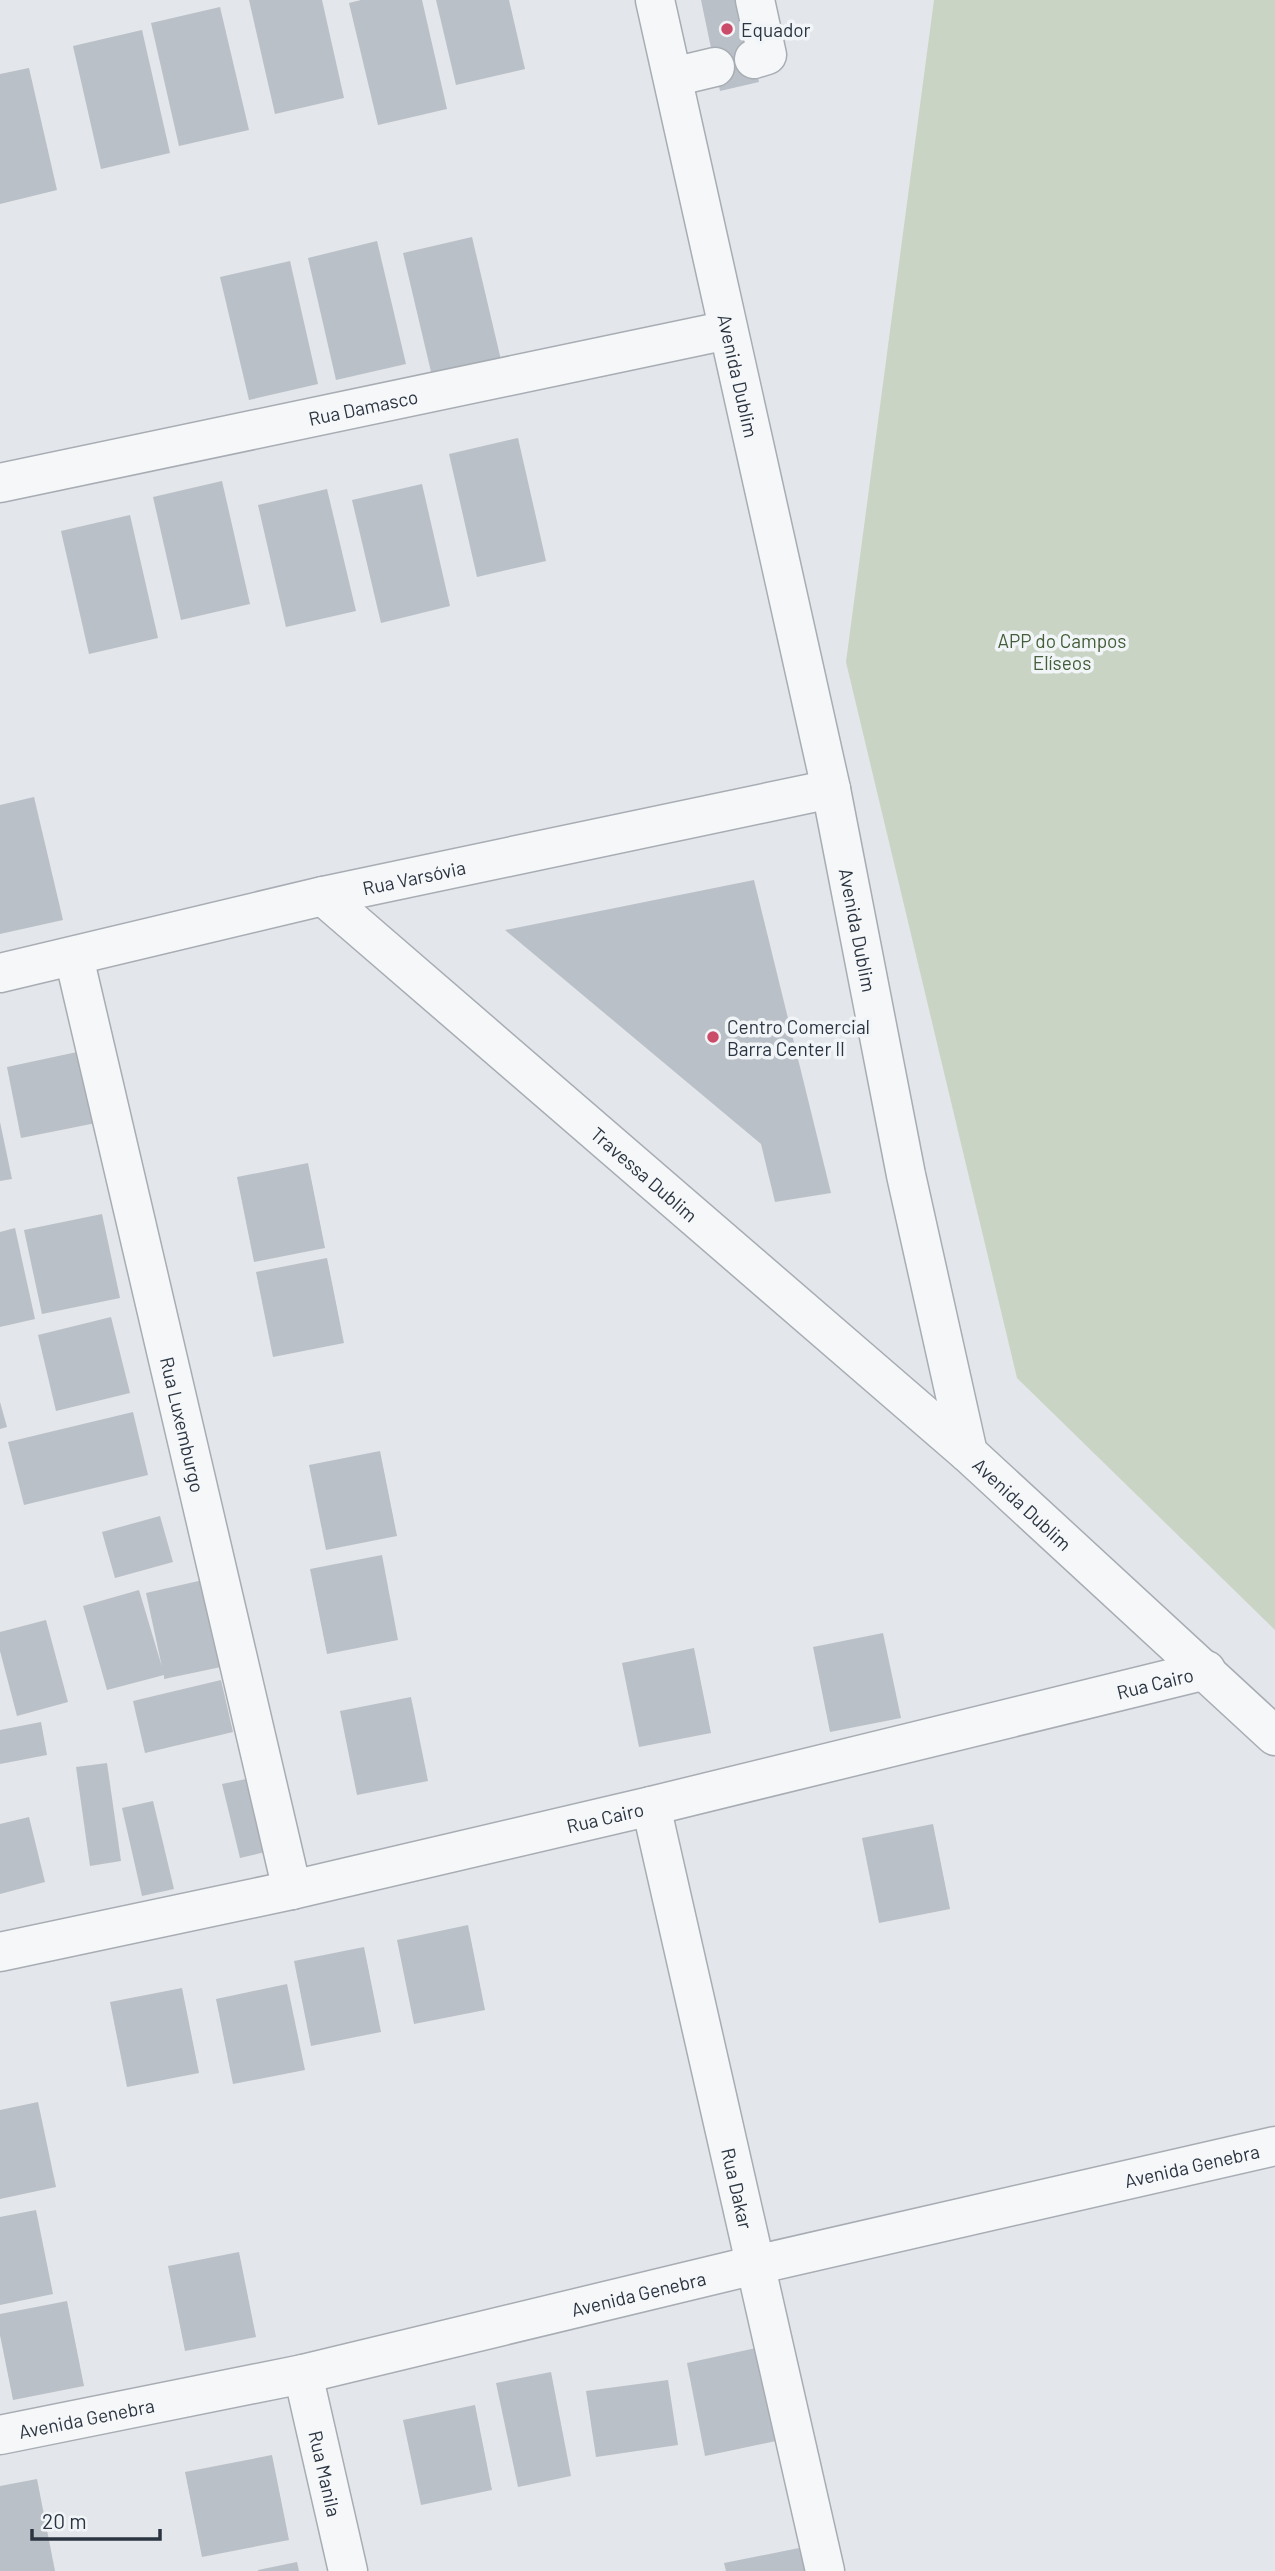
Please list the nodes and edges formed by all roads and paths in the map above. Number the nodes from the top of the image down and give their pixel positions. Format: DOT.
graph roads {
  1 [pos="655,0"];
  2 [pos="755,0"];
  3 [pos="754,59"];
  4 [pos="715,67"];
  5 [pos="673,77"];
  6 [pos="728,330"];
  7 [pos="0,484"];
  8 [pos="831,789"];
  9 [pos="323,896"];
  10 [pos="74,957"];
  11 [pos="0,973"];
  12 [pos="968,1453"];
  13 [pos="1206,1670"];
  14 [pos="1275,1736"];
  15 [pos="650,1805"];
  16 [pos="292,1890"];
  17 [pos="0,1952"];
  18 [pos="1275,2146"];
  19 [pos="755,2265"];
  20 [pos="303,2374"];
  21 [pos="0,2435"];
  22 [pos="348,2571"];
  23 [pos="825,2571"];
  1 -- 5 [label="street, Avenida Dublim"];
  2 -- 3 [label="street"];
  4 -- 5 [label="street"];
  5 -- 6 [label="street, Avenida Dublim"];
  6 -- 7 [label="street, Rua Damasco"];
  6 -- 8 [label="street, Avenida Dublim"];
  8 -- 9 [label="street, Rua Varsóvia"];
  8 -- 12 [label="street, Avenida Dublim"];
  9 -- 10 [label="street, Rua Varsóvia"];
  9 -- 12 [label="street, Travessa Dublim"];
  10 -- 11 [label="street, Rua Varsóvia"];
  10 -- 16 [label="street, Rua Luxemburgo"];
  12 -- 13 [label="street, Avenida Dublim"];
  13 -- 14 [label="street, Avenida Dublim"];
  13 -- 15 [label="street, Rua Cairo"];
  15 -- 16 [label="street, Rua Cairo"];
  15 -- 19 [label="street, Rua Dakar"];
  16 -- 17 [label="street, Rua Cairo"];
  18 -- 19 [label="street, Avenida Genebra"];
  19 -- 20 [label="street, Avenida Genebra"];
  19 -- 23 [label="street, Rua Dakar"];
  20 -- 21 [label="street, Avenida Genebra"];
  20 -- 22 [label="street, Rua Manila"];
}
